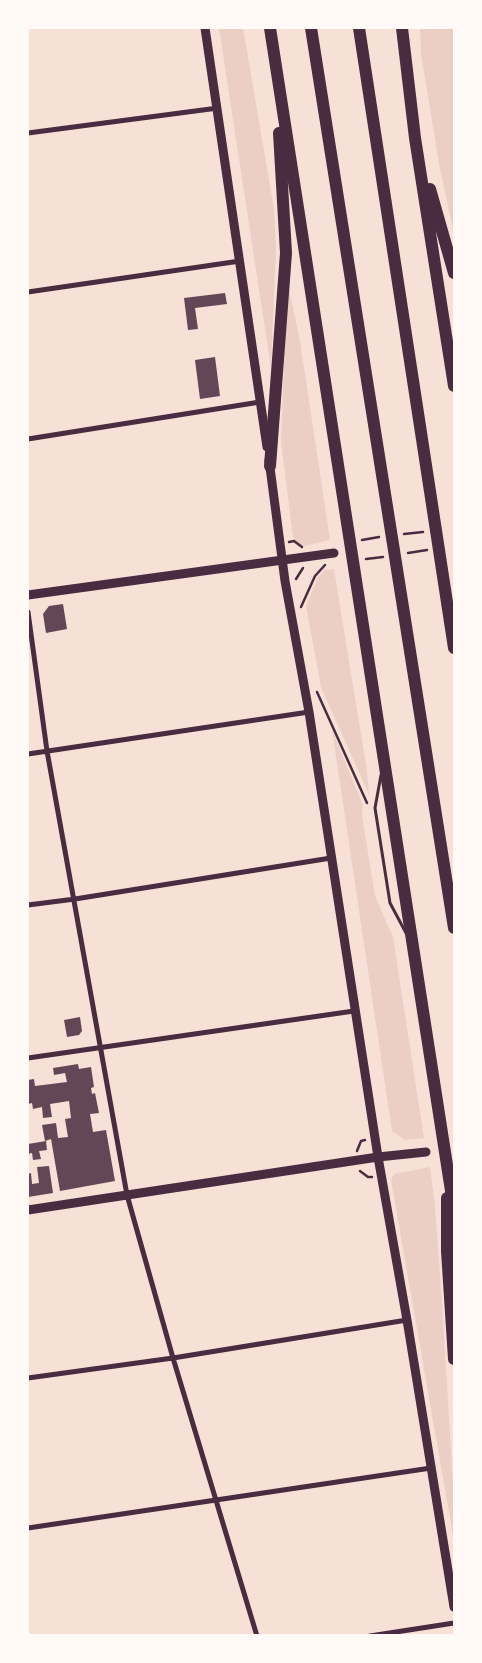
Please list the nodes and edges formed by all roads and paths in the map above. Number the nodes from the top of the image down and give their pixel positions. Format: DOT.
graph roads {
  1 [pos="205,28"];
  2 [pos="270,28"];
  3 [pos="311,28"];
  4 [pos="359,28"];
  5 [pos="402,28"];
  6 [pos="275,60"];
  7 [pos="218,108"];
  8 [pos="28,133"];
  9 [pos="415,138"];
  10 [pos="240,262"];
  11 [pos="454,273"];
  12 [pos="28,292"];
  13 [pos="454,386"];
  14 [pos="260,402"];
  15 [pos="28,439"];
  16 [pos="270,466"];
  17 [pos="426,531"];
  18 [pos="397,535"];
  19 [pos="388,536"];
  20 [pos="359,540"];
  21 [pos="280,544"];
  22 [pos="302,547"];
  23 [pos="436,549"];
  24 [pos="334,553"];
  25 [pos="407,553"];
  26 [pos="388,556"];
  27 [pos="282,561"];
  28 [pos="357,562"];
  29 [pos="332,564"];
  30 [pos="325,565"];
  31 [pos="318,566"];
  32 [pos="310,567"];
  33 [pos="285,581"];
  34 [pos="28,596"];
  35 [pos="300,598"];
  36 [pos="28,612"];
  37 [pos="454,648"];
  38 [pos="316,689"];
  39 [pos="309,712"];
  40 [pos="47,751"];
  41 [pos="28,754"];
  42 [pos="368,810"];
  43 [pos="331,858"];
  44 [pos="75,899"];
  45 [pos="28,905"];
  46 [pos="454,928"];
  47 [pos="354,1011"];
  48 [pos="101,1048"];
  49 [pos="28,1058"];
  50 [pos="426,1152"];
  51 [pos="378,1157"];
  52 [pos="446,1160"];
  53 [pos="127,1195"];
  54 [pos="28,1210"];
  55 [pos="454,1210"];
  56 [pos="407,1320"];
  57 [pos="173,1358"];
  58 [pos="454,1359"];
  59 [pos="28,1378"];
  60 [pos="431,1468"];
  61 [pos="216,1500"];
  62 [pos="28,1528"];
  63 [pos="454,1607"];
  64 [pos="454,1623"];
  65 [pos="257,1636"];
  66 [pos="370,1636"];
  1 -- 7 [label="street"];
  2 -- 6 [label="highway"];
  3 -- 46 [label="highway"];
  4 -- 37 [label="highway"];
  5 -- 9 [label="highway"];
  6 -- 16 [label="highway"];
  6 -- 28 [label="highway"];
  7 -- 8 [label="street"];
  7 -- 10 [label="street"];
  9 -- 11 [label="highway"];
  9 -- 13 [label="highway"];
  10 -- 12 [label="street"];
  10 -- 14 [label="street"];
  14 -- 15 [label="street"];
  14 -- 16 [label="street"];
  16 -- 21 [label="street"];
  17 -- 18 [label="path"];
  19 -- 20 [label="path"];
  21 -- 22 [label="path"];
  21 -- 27 [label="street"];
  23 -- 25 [label="path"];
  24 -- 27 [label="street"];
  26 -- 28 [label="path"];
  27 -- 33 [label="street"];
  27 -- 34 [label="street"];
  28 -- 52 [label="highway"];
  29 -- 30 [label="path"];
  30 -- 31 [label="path"];
  30 -- 35 [label="path"];
  32 -- 33 [label="path"];
  33 -- 39 [label="street"];
  36 -- 40 [label="street"];
  38 -- 42 [label="path"];
  39 -- 40 [label="street"];
  39 -- 43 [label="street"];
  40 -- 41 [label="street"];
  40 -- 44 [label="street"];
  43 -- 44 [label="street"];
  43 -- 47 [label="street"];
  44 -- 45 [label="street"];
  44 -- 48 [label="street"];
  47 -- 48 [label="street"];
  47 -- 51 [label="street"];
  48 -- 49 [label="street"];
  48 -- 53 [label="street"];
  50 -- 51 [label="street"];
  51 -- 53 [label="street"];
  51 -- 56 [label="street"];
  52 -- 55 [label="highway"];
  52 -- 58 [label="highway"];
  53 -- 54 [label="street"];
  53 -- 57 [label="street"];
  56 -- 57 [label="street"];
  56 -- 60 [label="street"];
  57 -- 59 [label="street"];
  57 -- 61 [label="street"];
  60 -- 61 [label="street"];
  60 -- 63 [label="street"];
  61 -- 62 [label="street"];
  61 -- 65 [label="street"];
  64 -- 66 [label="street"];
}
